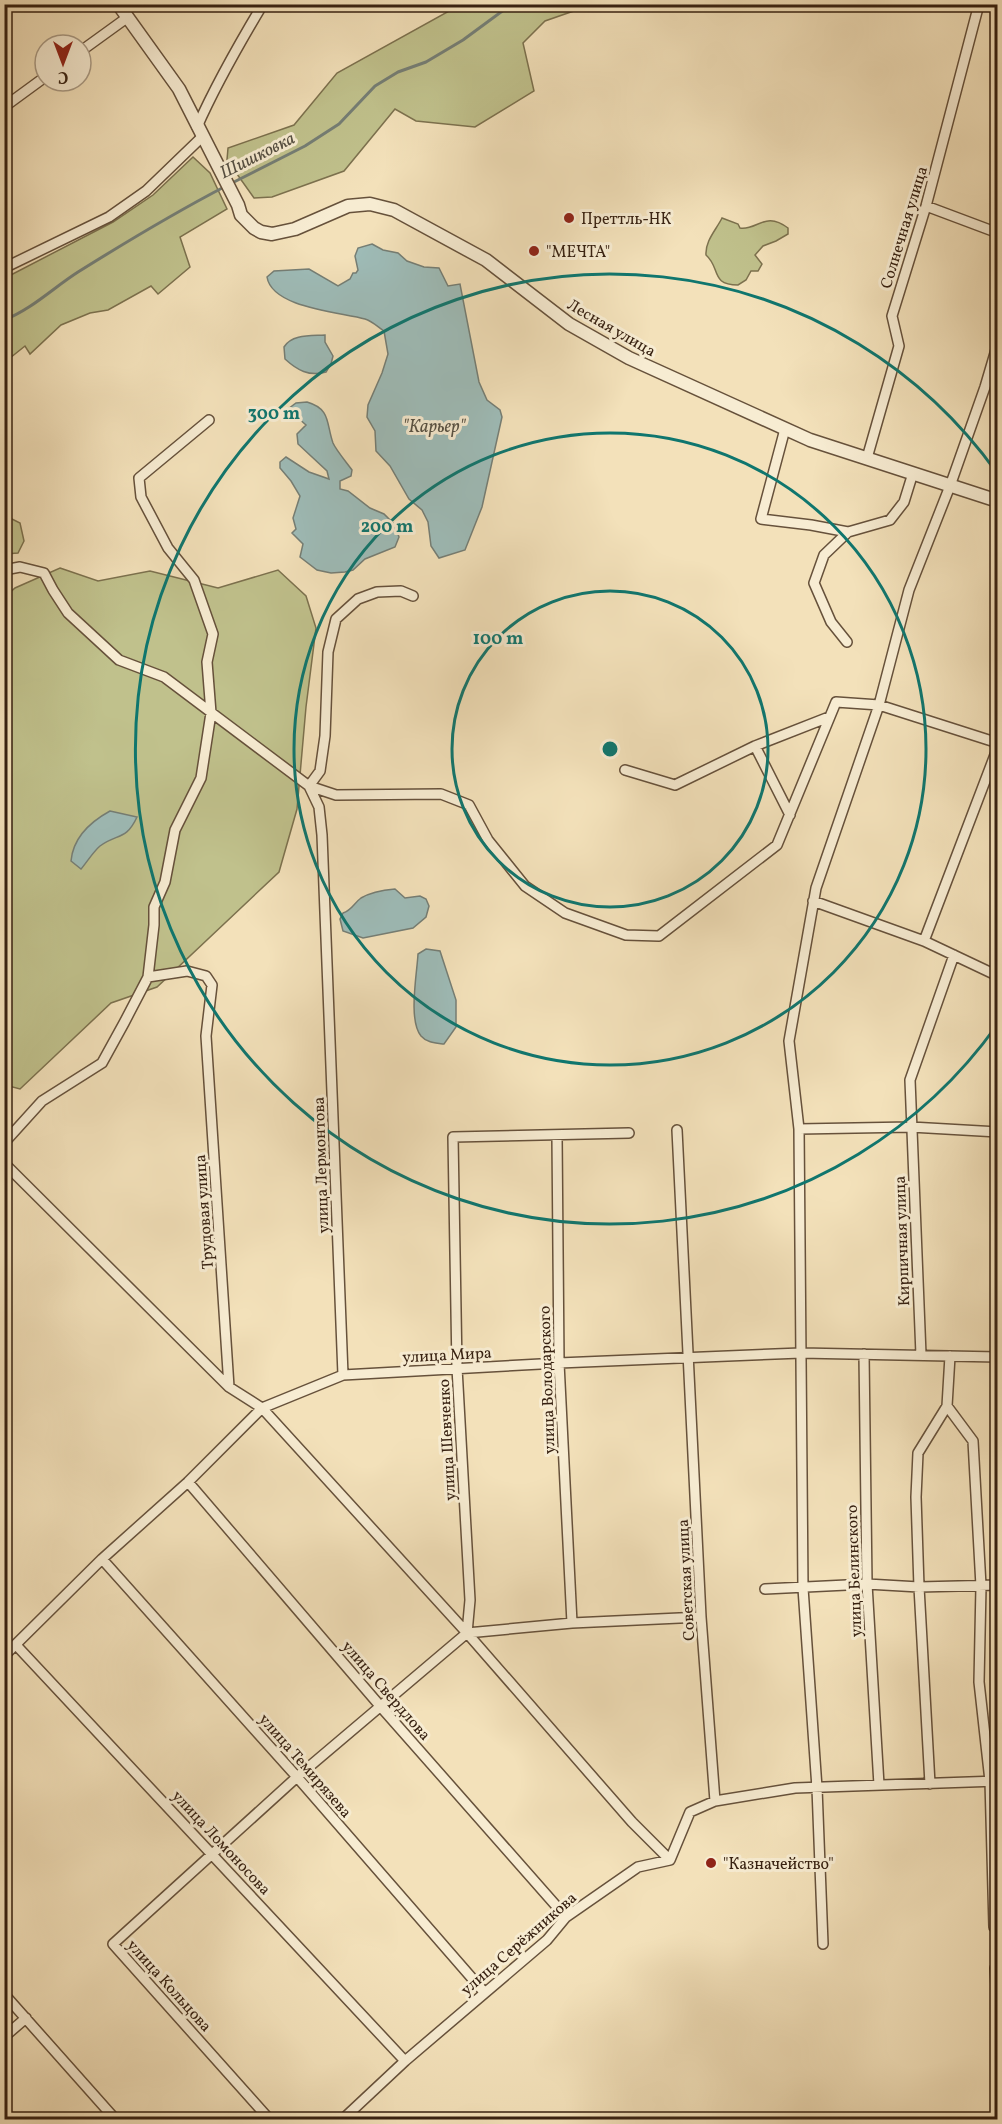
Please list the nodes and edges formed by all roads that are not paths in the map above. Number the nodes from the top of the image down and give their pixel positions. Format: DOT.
graph roads {
  1 [pos="118,4"];
  2 [pos="263,4"];
  3 [pos="980,4"];
  4 [pos="128,17"];
  5 [pos="93,42"];
  6 [pos="33,86"];
  7 [pos="4,107"];
  8 [pos="200,131"];
  9 [pos="926,206"];
  10 [pos="998,233"];
  11 [pos="4,268"];
  12 [pos="998,344"];
  13 [pos="209,420"];
  14 [pos="785,429"];
  15 [pos="867,458"];
  16 [pos="913,473"];
  17 [pos="950,486"];
  18 [pos="998,501"];
  19 [pos="848,532"];
  20 [pos="4,570"];
  21 [pos="413,596"];
  22 [pos="847,642"];
  23 [pos="879,705"];
  24 [pos="211,713"];
  25 [pos="829,717"];
  26 [pos="998,745"];
  27 [pos="755,746"];
  28 [pos="625,770"];
  29 [pos="309,786"];
  30 [pos="790,815"];
  31 [pos="813,901"];
  32 [pos="924,941"];
  33 [pos="954,955"];
  34 [pos="998,976"];
  35 [pos="148,977"];
  36 [pos="911,1127"];
  37 [pos="799,1129"];
  38 [pos="677,1130"];
  39 [pos="629,1132"];
  40 [pos="998,1132"];
  41 [pos="557,1136"];
  42 [pos="4,1143"];
  43 [pos="4,1163"];
  44 [pos="801,1353"];
  45 [pos="864,1354"];
  46 [pos="921,1355"];
  47 [pos="950,1356"];
  48 [pos="687,1357"];
  49 [pos="998,1357"];
  50 [pos="559,1363"];
  51 [pos="457,1368"];
  52 [pos="342,1375"];
  53 [pos="229,1386"];
  54 [pos="947,1406"];
  55 [pos="262,1408"];
  56 [pos="188,1482"];
  57 [pos="102,1559"];
  58 [pos="867,1584"];
  59 [pos="998,1585"];
  60 [pos="981,1586"];
  61 [pos="919,1587"];
  62 [pos="803,1588"];
  63 [pos="765,1589"];
  64 [pos="701,1617"];
  65 [pos="572,1623"];
  66 [pos="466,1633"];
  67 [pos="16,1645"];
  68 [pos="4,1656"];
  69 [pos="381,1707"];
  70 [pos="297,1777"];
  71 [pos="994,1781"];
  72 [pos="930,1784"];
  73 [pos="879,1785"];
  74 [pos="816,1788"];
  75 [pos="715,1801"];
  76 [pos="213,1854"];
  77 [pos="670,1860"];
  78 [pos="566,1917"];
  79 [pos="994,1927"];
  80 [pos="823,1944"];
  81 [pos="998,1968"];
  82 [pos="484,1992"];
  83 [pos="4,1994"];
  84 [pos="998,2016"];
  85 [pos="26,2018"];
  86 [pos="4,2037"];
  87 [pos="405,2061"];
  88 [pos="116,2120"];
  89 [pos="270,2120"];
  90 [pos="342,2120"];
  1 -- 4 [label="street, Лесная улица"];
  2 -- 8 [label="street"];
  3 -- 9 [label="street, Солнечная улица"];
  4 -- 5 [label="street"];
  4 -- 8 [label="street, Лесная улица"];
  6 -- 7 [label="street"];
  8 -- 11 [label="street"];
  8 -- 14 [label="street, Лесная улица"];
  9 -- 10 [label="street"];
  9 -- 15 [label="street, Солнечная улица"];
  12 -- 17 [label="street"];
  13 -- 24 [label="street"];
  14 -- 15 [label="street, Лесная улица"];
  14 -- 19 [label="street"];
  15 -- 16 [label="street, Лесная улица"];
  16 -- 17 [label="street, Лесная улица"];
  16 -- 19 [label="street"];
  17 -- 18 [label="street, Лесная улица"];
  17 -- 23 [label="street"];
  19 -- 22 [label="street"];
  20 -- 24 [label="street"];
  21 -- 29 [label="street"];
  23 -- 25 [label="street"];
  23 -- 26 [label="street"];
  23 -- 31 [label="street"];
  24 -- 29 [label="street"];
  24 -- 35 [label="street"];
  25 -- 27 [label="street"];
  25 -- 30 [label="street"];
  26 -- 32 [label="street"];
  27 -- 28 [label="street"];
  27 -- 30 [label="street"];
  29 -- 30 [label="street"];
  29 -- 52 [label="street, улица Лермонтова"];
  31 -- 32 [label="street"];
  31 -- 37 [label="street"];
  32 -- 33 [label="street"];
  33 -- 34 [label="street"];
  33 -- 36 [label="street, Кирпичная улица"];
  35 -- 42 [label="street"];
  35 -- 53 [label="street, Трудовая улица"];
  36 -- 37 [label="street"];
  36 -- 40 [label="street"];
  36 -- 46 [label="street, Кирпичная улица"];
  37 -- 44 [label="street"];
  38 -- 48 [label="street, Советская улица"];
  39 -- 41 [label="street"];
  41 -- 50 [label="street, улица Володарского"];
  41 -- 51 [label="street, улица Шевченко"];
  43 -- 53 [label="street"];
  44 -- 45 [label="street, улица Мира"];
  44 -- 48 [label="street, улица Мира"];
  44 -- 62 [label="street"];
  45 -- 46 [label="street, улица Мира"];
  45 -- 58 [label="street, улица Белинского"];
  46 -- 47 [label="street, улица Мира"];
  47 -- 49 [label="street, улица Мира"];
  47 -- 54 [label="street"];
  48 -- 50 [label="street, улица Мира"];
  48 -- 64 [label="street, Советская улица"];
  50 -- 51 [label="street, улица Мира"];
  50 -- 65 [label="street, улица Володарского"];
  51 -- 52 [label="street, улица Мира"];
  51 -- 66 [label="street, улица Шевченко"];
  52 -- 55 [label="street, улица Мира"];
  53 -- 55 [label="street"];
  54 -- 60 [label="street"];
  54 -- 61 [label="street"];
  55 -- 56 [label="street, улица Мира"];
  55 -- 66 [label="street"];
  56 -- 57 [label="street, улица Мира"];
  56 -- 69 [label="street, улица Свердлова"];
  57 -- 67 [label="street, улица Мира"];
  57 -- 70 [label="street, улица Темирязева"];
  58 -- 61 [label="street"];
  58 -- 62 [label="street"];
  58 -- 73 [label="street, улица Белинского"];
  59 -- 60 [label="street"];
  60 -- 61 [label="street"];
  60 -- 71 [label="street"];
  61 -- 72 [label="street"];
  62 -- 63 [label="street"];
  62 -- 74 [label="street"];
  64 -- 65 [label="street"];
  64 -- 75 [label="street, Советская улица"];
  65 -- 66 [label="street"];
  66 -- 69 [label="street"];
  66 -- 77 [label="street"];
  67 -- 68 [label="street, улица Мира"];
  67 -- 76 [label="street, улица Ломоносова"];
  69 -- 70 [label="street"];
  69 -- 78 [label="street, улица Свердлова"];
  70 -- 76 [label="street"];
  70 -- 82 [label="street, улица Темирязева"];
  71 -- 72 [label="street"];
  71 -- 79 [label="street"];
  72 -- 73 [label="street"];
  73 -- 74 [label="street"];
  74 -- 75 [label="street"];
  74 -- 80 [label="street"];
  75 -- 77 [label="street"];
  76 -- 87 [label="street, улица Ломоносова"];
  76 -- 89 [label="street, улица Кольцова"];
  77 -- 78 [label="street, улица Серёжникова"];
  78 -- 82 [label="street, улица Серёжникова"];
  81 -- 84 [label="street"];
  82 -- 87 [label="street, улица Серёжникова"];
  83 -- 85 [label="street"];
  85 -- 86 [label="street"];
  85 -- 88 [label="street"];
  87 -- 90 [label="street, улица Серёжникова"];
}
